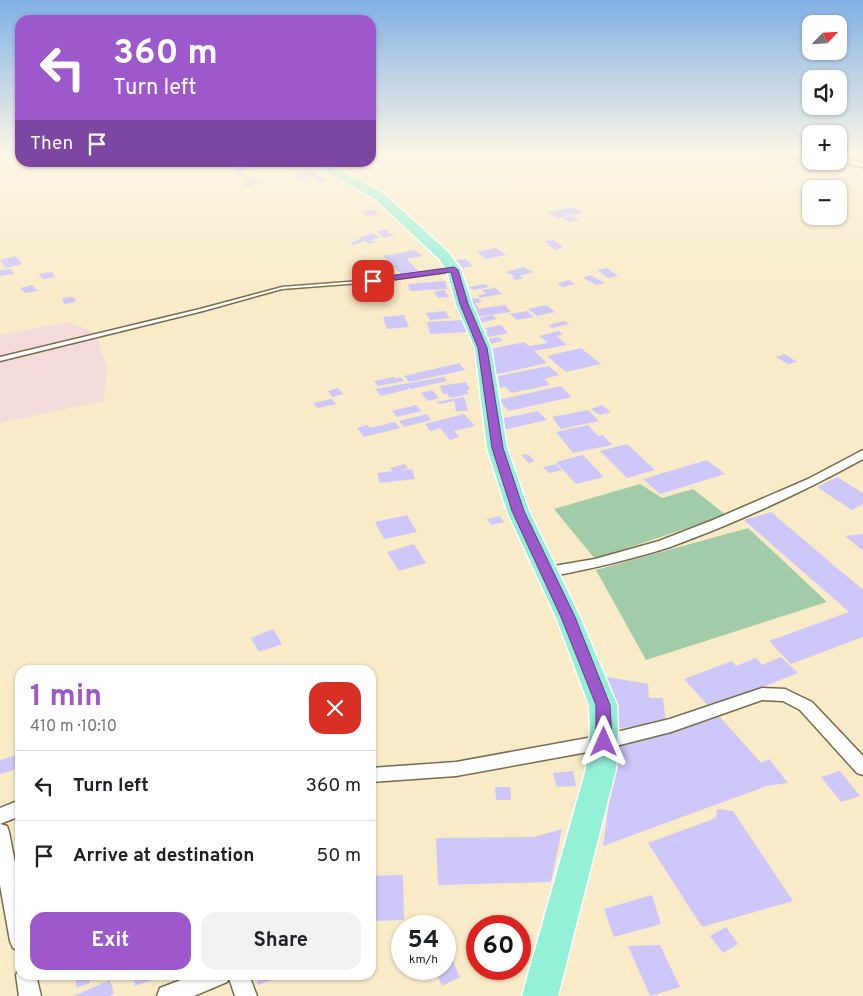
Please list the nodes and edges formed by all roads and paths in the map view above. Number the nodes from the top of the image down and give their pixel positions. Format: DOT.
graph roads {
  1 [pos="384,200"];
  2 [pos="454,270"];
  3 [pos="0,359"];
  4 [pos="863,454"];
  5 [pos="548,572"];
  6 [pos="604,742"];
  7 [pos="863,768"];
  8 [pos="376,775"];
  9 [pos="15,810"];
  10 [pos="0,816"];
  11 [pos="0,832"];
  12 [pos="15,914"];
  13 [pos="27,980"];
  14 [pos="208,980"];
  15 [pos="241,980"];
  16 [pos="30,996"];
  17 [pos="168,996"];
  18 [pos="246,996"];
  19 [pos="540,996"];
  1 -- 2 [label="main road"];
  2 -- 3 [label="lane"];
  2 -- 5 [label="main road"];
  4 -- 5 [label="street"];
  5 -- 6 [label="main road"];
  6 -- 7 [label="street"];
  6 -- 8 [label="street"];
  6 -- 19 [label="main road"];
  9 -- 10 [label="street"];
  11 -- 12 [label="street"];
  13 -- 16 [label="street"];
  14 -- 17 [label="street"];
  15 -- 18 [label="street"];
}
